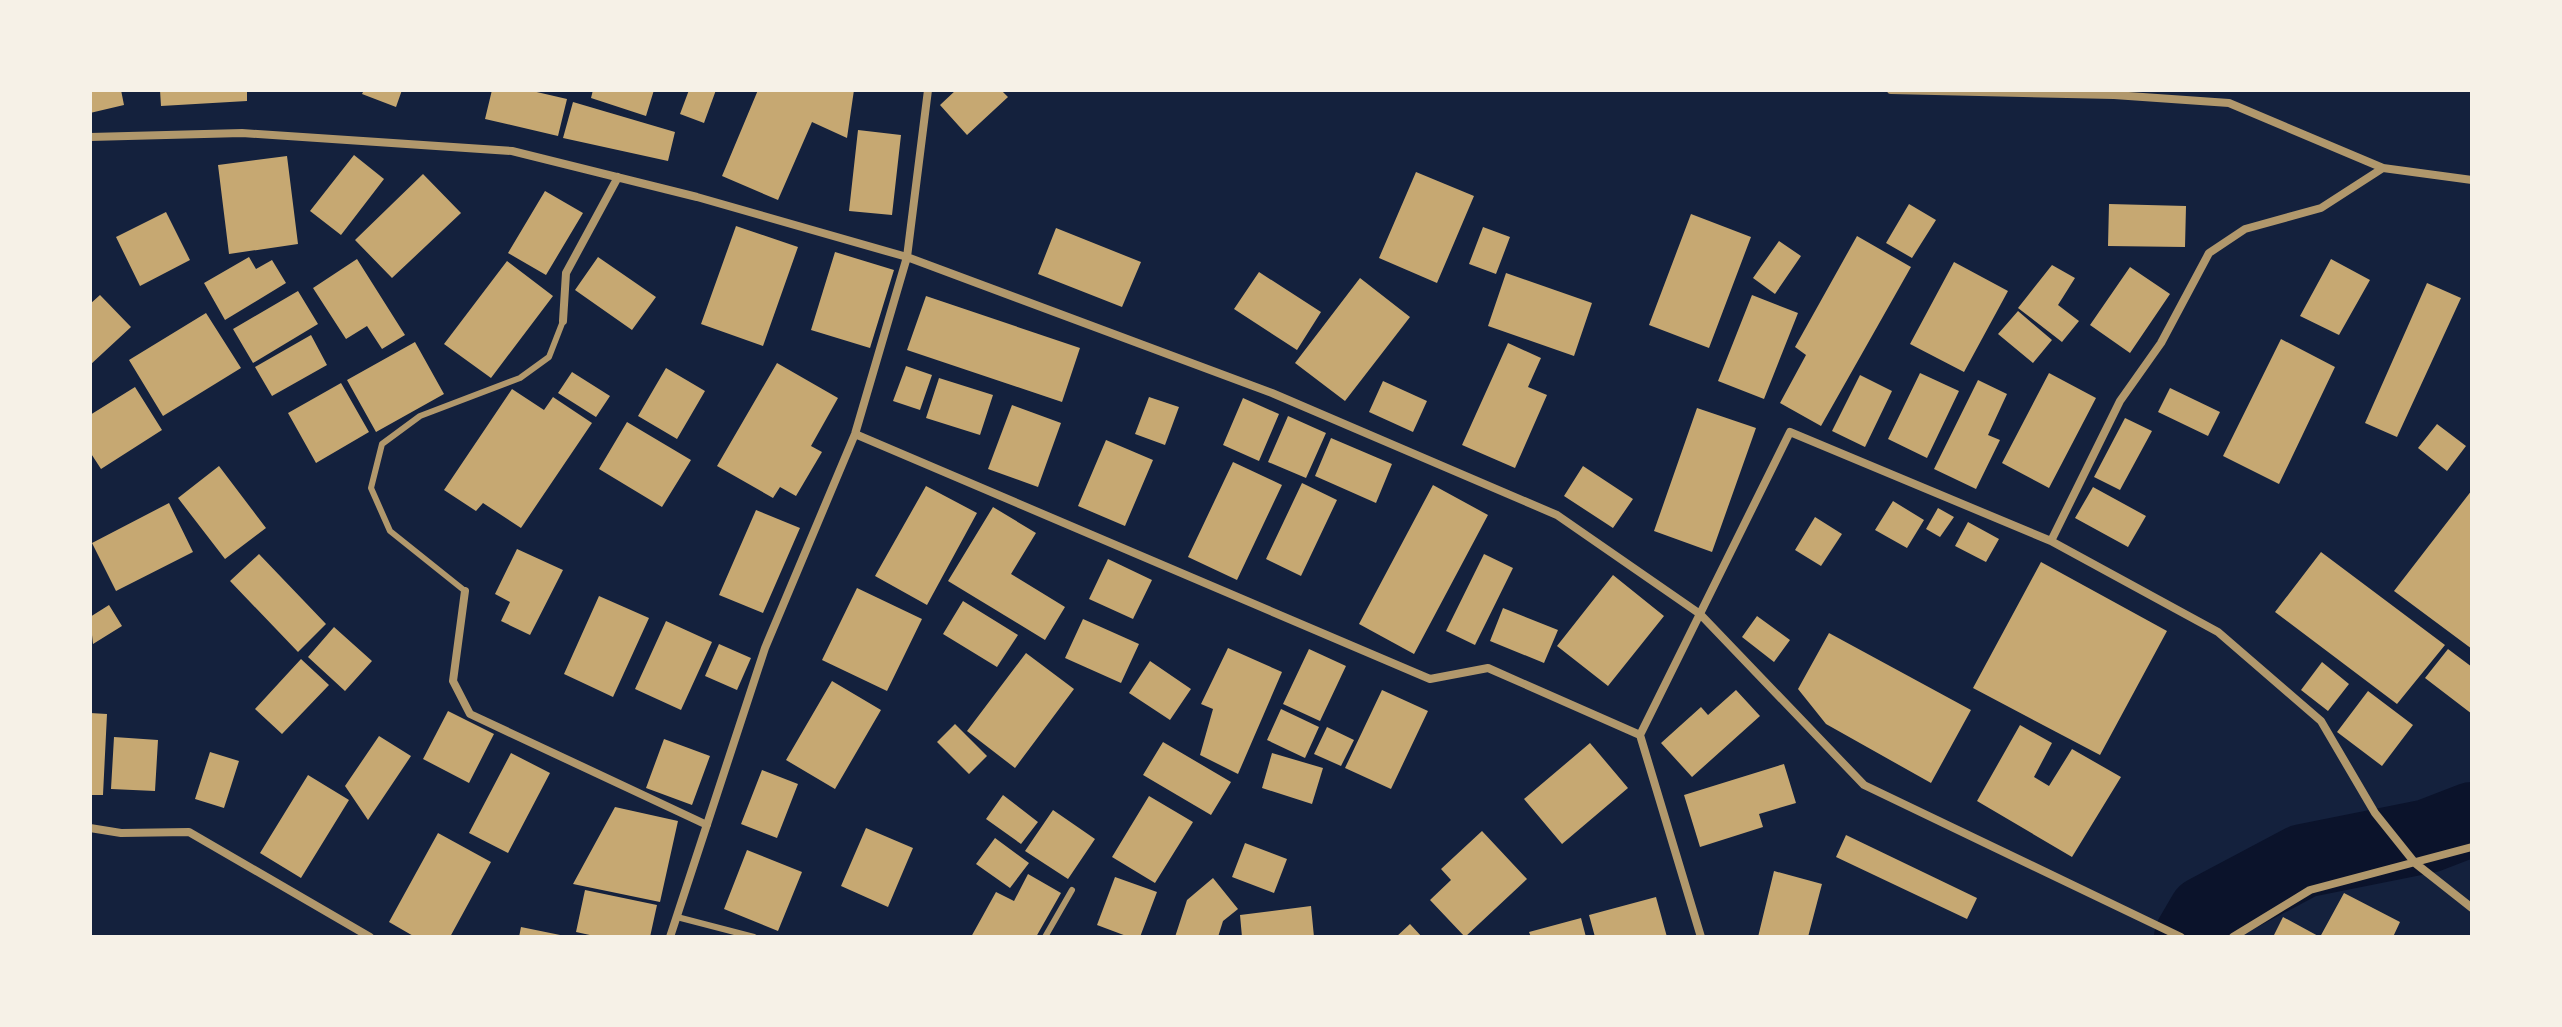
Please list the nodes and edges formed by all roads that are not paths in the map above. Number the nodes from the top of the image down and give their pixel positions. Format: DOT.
graph roads {
  1 [pos="928,90"];
  2 [pos="1891,90"];
  3 [pos="2115,92"];
  4 [pos="90,137"];
  5 [pos="2383,168"];
  6 [pos="618,177"];
  7 [pos="2472,180"];
  8 [pos="907,257"];
  9 [pos="563,321"];
  10 [pos="855,434"];
  11 [pos="2051,541"];
  12 [pos="465,591"];
  13 [pos="1700,614"];
  14 [pos="1640,735"];
  15 [pos="707,825"];
  16 [pos="90,828"];
  17 [pos="2472,847"];
  18 [pos="2414,862"];
  19 [pos="1072,890"];
  20 [pos="2472,908"];
  21 [pos="677,917"];
  22 [pos="370,937"];
  23 [pos="670,937"];
  24 [pos="754,937"];
  25 [pos="1045,937"];
  26 [pos="1701,937"];
  27 [pos="2181,937"];
  28 [pos="2233,937"];
  1 -- 8 [label="street"];
  2 -- 3 [label="street"];
  3 -- 5 [label="street"];
  4 -- 6 [label="street"];
  5 -- 7 [label="street"];
  5 -- 11 [label="street"];
  6 -- 8 [label="street"];
  6 -- 9 [label="street"];
  8 -- 10 [label="street"];
  8 -- 13 [label="street"];
  9 -- 12 [label="lane"];
  10 -- 14 [label="street"];
  10 -- 15 [label="street"];
  11 -- 13 [label="street"];
  11 -- 18 [label="street"];
  12 -- 15 [label="street"];
  13 -- 14 [label="street"];
  13 -- 27 [label="street"];
  14 -- 26 [label="street"];
  15 -- 21 [label="street"];
  16 -- 22 [label="street"];
  17 -- 18 [label="street"];
  18 -- 20 [label="street"];
  18 -- 28 [label="street"];
  19 -- 25 [label="lane"];
  21 -- 23 [label="street"];
  21 -- 24 [label="lane"];
}
